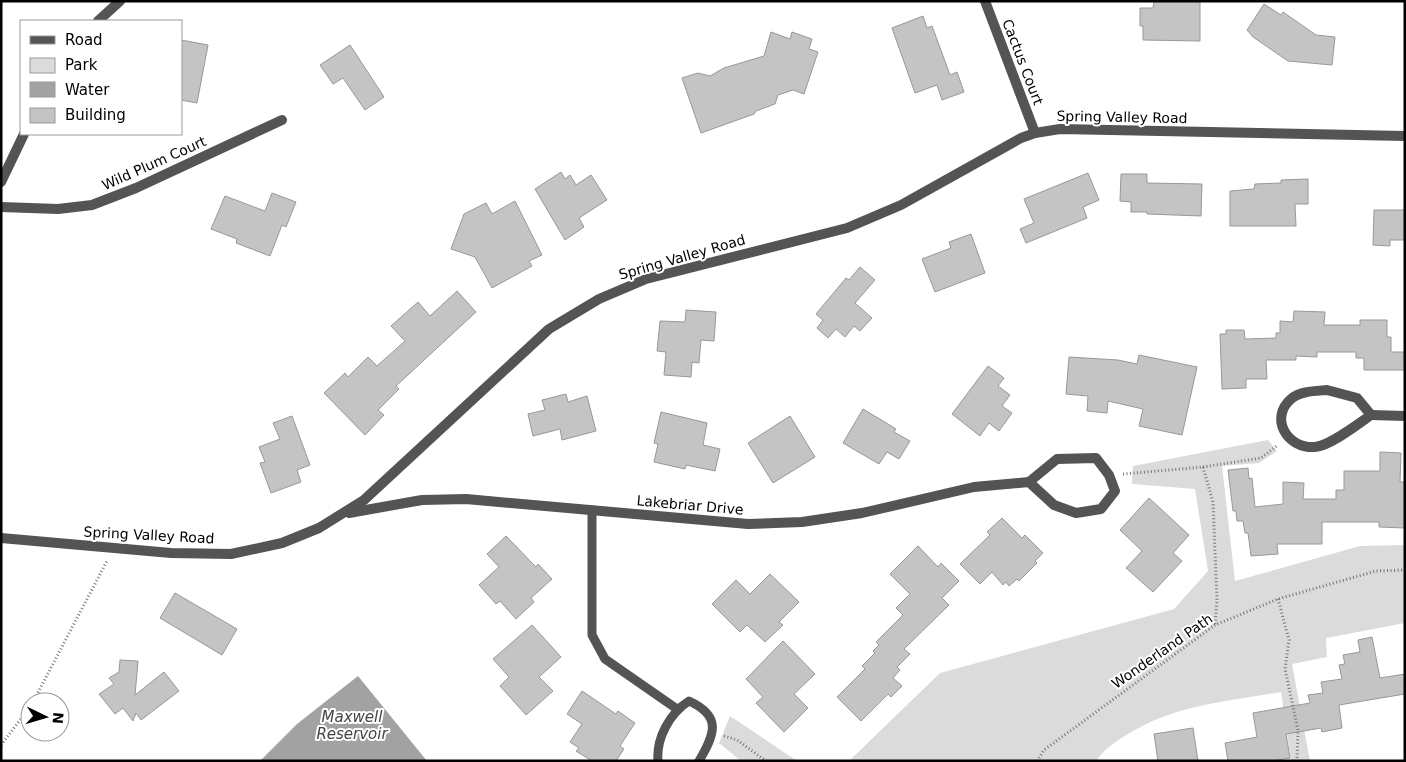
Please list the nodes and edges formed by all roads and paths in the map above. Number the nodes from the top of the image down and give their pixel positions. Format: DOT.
graph roads {
  1 [pos="120,1"];
  2 [pos="985,1"];
  3 [pos="99,20"];
  4 [pos="282,120"];
  5 [pos="1035,133"];
  6 [pos="1405,136"];
  7 [pos="23,137"];
  8 [pos="1,182"];
  9 [pos="1,207"];
  10 [pos="1371,416"];
  11 [pos="1405,416"];
  12 [pos="1288,437"];
  13 [pos="1204,467"];
  14 [pos="1109,475"];
  15 [pos="1029,482"];
  16 [pos="592,510"];
  17 [pos="346,513"];
  18 [pos="1,538"];
  19 [pos="114,548"];
  20 [pos="1405,570"];
  21 [pos="1278,599"];
  22 [pos="1215,625"];
  23 [pos="38,692"];
  24 [pos="677,709"];
  25 [pos="20,719"];
  26 [pos="714,732"];
  27 [pos="1,745"];
  28 [pos="658,761"];
  29 [pos="699,761"];
  30 [pos="766,761"];
  31 [pos="1036,761"];
  32 [pos="1298,761"];
  1 -- 3 [label="street"];
  2 -- 5 [label="street, Cactus Court"];
  4 -- 9 [label="street, Wild Plum Court"];
  5 -- 6 [label="street, Spring Valley Road"];
  5 -- 17 [label="street, Spring Valley Road"];
  7 -- 8 [label="street"];
  10 -- 11 [label="street"];
  10 -- 12 [label="street"];
  10 -- 12 [label="street"];
  12 -- 13 [label="path"];
  13 -- 14 [label="path"];
  13 -- 22 [label="path"];
  14 -- 15 [label="street"];
  14 -- 15 [label="street"];
  15 -- 16 [label="street, Lakebriar Drive"];
  16 -- 17 [label="street, Lakebriar Drive"];
  16 -- 24 [label="lane"];
  17 -- 19 [label="street, Spring Valley Road"];
  18 -- 19 [label="street, Spring Valley Road"];
  19 -- 23 [label="path"];
  20 -- 21 [label="path, Wonderland Path"];
  21 -- 22 [label="path, Wonderland Path"];
  21 -- 32 [label="path"];
  22 -- 31 [label="path, Wonderland Path"];
  24 -- 26 [label="lane"];
  24 -- 28 [label="lane"];
  25 -- 27 [label="path"];
  26 -- 29 [label="lane"];
  26 -- 30 [label="path"];
}
